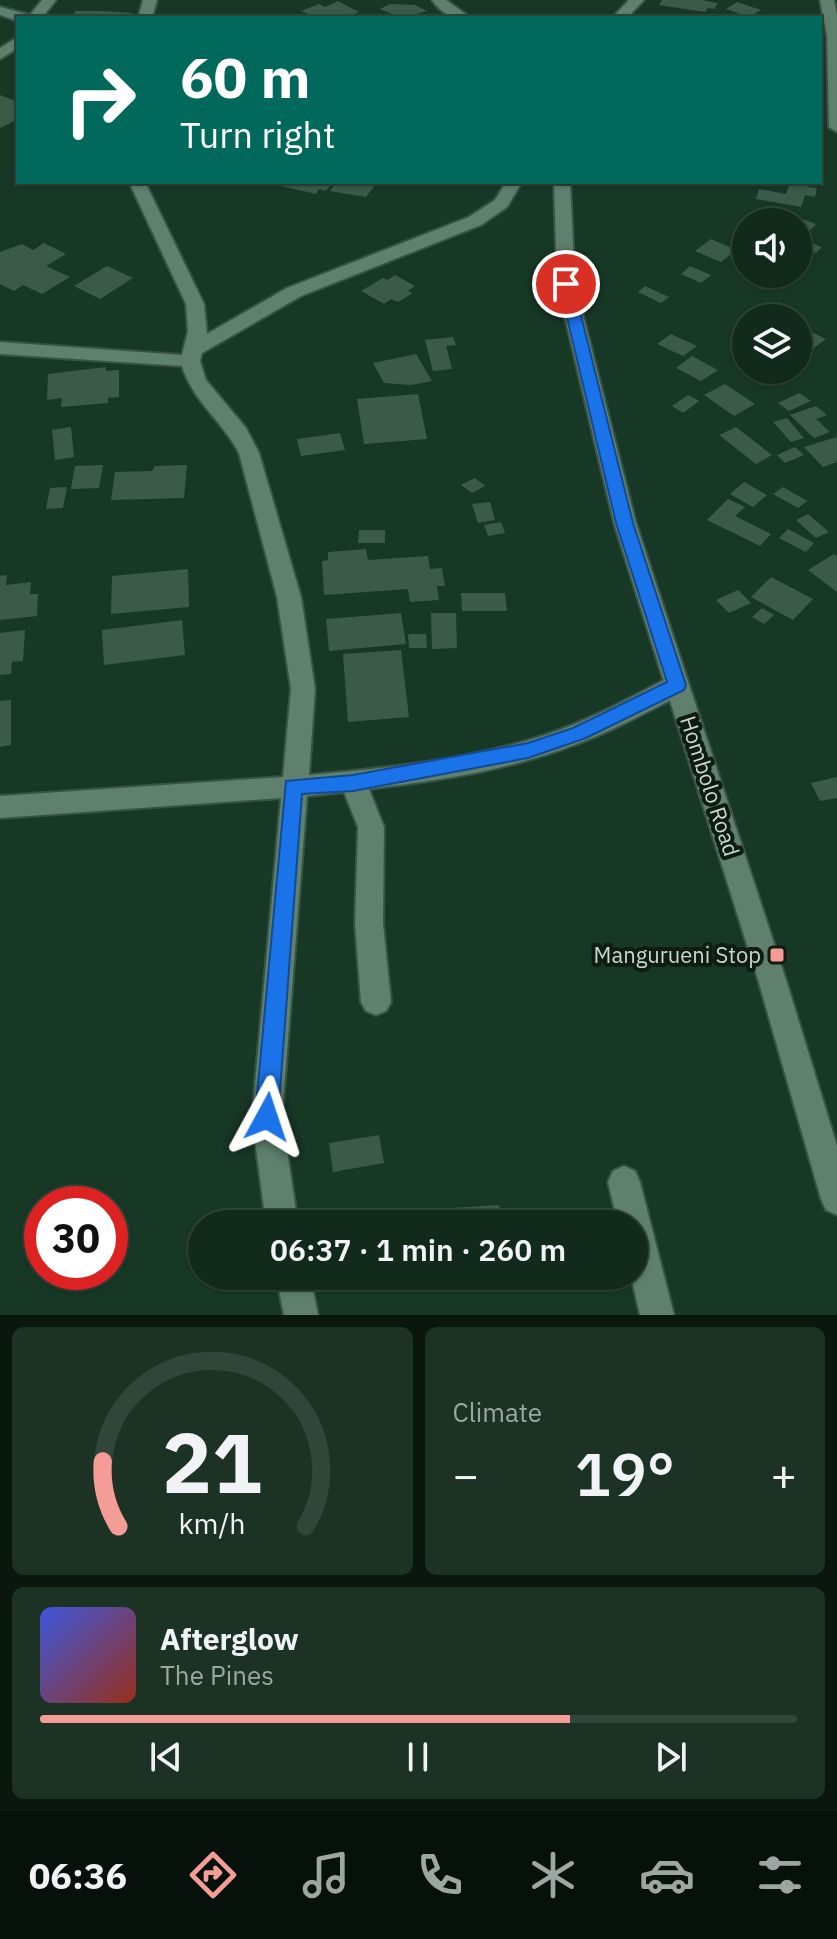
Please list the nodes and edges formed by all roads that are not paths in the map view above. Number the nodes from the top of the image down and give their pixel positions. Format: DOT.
graph roads {
  1 [pos="49,0"];
  2 [pos="439,0"];
  3 [pos="637,0"];
  4 [pos="827,0"];
  5 [pos="37,16"];
  6 [pos="460,16"];
  7 [pos="621,16"];
  8 [pos="837,127"];
  9 [pos="140,184"];
  10 [pos="513,184"];
  11 [pos="562,184"];
  12 [pos="0,348"];
  13 [pos="192,355"];
  14 [pos="677,685"];
  15 [pos="353,783"];
  16 [pos="293,787"];
  17 [pos="0,807"];
  18 [pos="376,1002"];
  19 [pos="624,1182"];
  20 [pos="837,1199"];
  21 [pos="280,1210"];
  22 [pos="296,1290"];
  23 [pos="301,1315"];
  24 [pos="657,1315"];
  1 -- 5 [label="street"];
  2 -- 6 [label="street"];
  3 -- 7 [label="street"];
  4 -- 8 [label="street"];
  9 -- 13 [label="street"];
  10 -- 13 [label="street"];
  11 -- 14 [label="street, Hombolo Road"];
  12 -- 13 [label="street"];
  13 -- 16 [label="street"];
  14 -- 15 [label="street"];
  14 -- 20 [label="street, Hombolo Road"];
  15 -- 16 [label="street"];
  15 -- 18 [label="street"];
  16 -- 17 [label="street"];
  16 -- 21 [label="street"];
  19 -- 24 [label="street"];
  22 -- 23 [label="street"];
}
